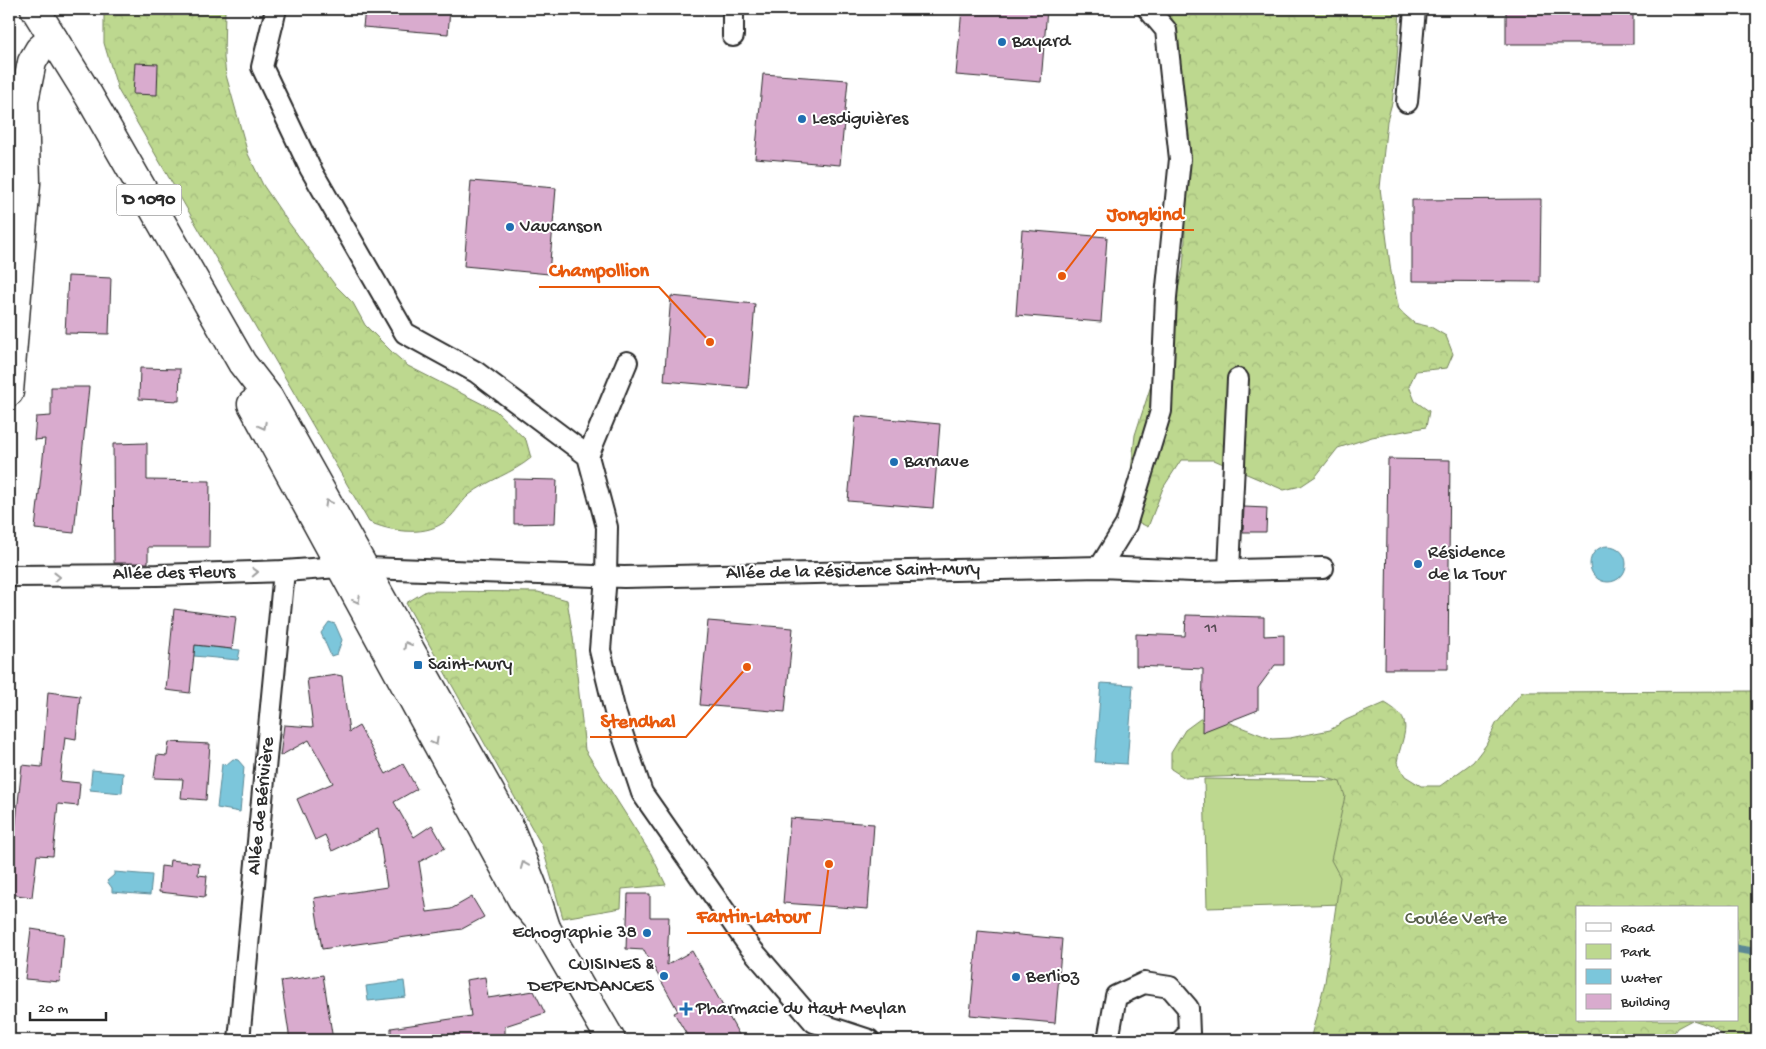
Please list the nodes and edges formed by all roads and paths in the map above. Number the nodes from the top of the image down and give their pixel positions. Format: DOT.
graph roads {
  1 [pos="35,9"];
  2 [pos="276,9"];
  3 [pos="733,9"];
  4 [pos="1148,9"];
  5 [pos="1415,9"];
  6 [pos="733,36"];
  7 [pos="53,38"];
  8 [pos="1407,102"];
  9 [pos="15,251"];
  10 [pos="627,362"];
  11 [pos="1238,379"];
  12 [pos="9,392"];
  13 [pos="588,456"];
  14 [pos="1100,567"];
  15 [pos="351,568"];
  16 [pos="1323,568"];
  17 [pos="1229,570"];
  18 [pos="284,572"];
  19 [pos="9,576"];
  20 [pos="606,576"];
  21 [pos="239,1040"];
  22 [pos="611,1040"];
  23 [pos="869,1040"];
  24 [pos="1108,1040"];
  25 [pos="1182,1040"];
  1 -- 7 [label="main road, D 1090"];
  2 -- 13 [label="street"];
  3 -- 6 [label="street"];
  4 -- 14 [label="street"];
  5 -- 8 [label="street"];
  7 -- 9 [label="main road"];
  7 -- 15 [label="main road, D 1090"];
  9 -- 12 [label="main road"];
  10 -- 13 [label="street"];
  11 -- 17 [label="street"];
  13 -- 20 [label="street"];
  14 -- 17 [label="street, Allée de la Résidence Saint-Mury"];
  14 -- 20 [label="street, Allée de la Résidence Saint-Mury"];
  15 -- 18 [label="street, Allée des Fleurs"];
  15 -- 20 [label="street, Allée de la Résidence Saint-Mury"];
  15 -- 22 [label="main road, D 1090"];
  16 -- 17 [label="street, Allée de la Résidence Saint-Mury"];
  19 -- 18 [label="street, Allée des Fleurs, one-way"];
  18 -- 21 [label="street, Allée de Bérivière"];
  20 -- 23 [label="street"];
  24 -- 25 [label="street"];
}
